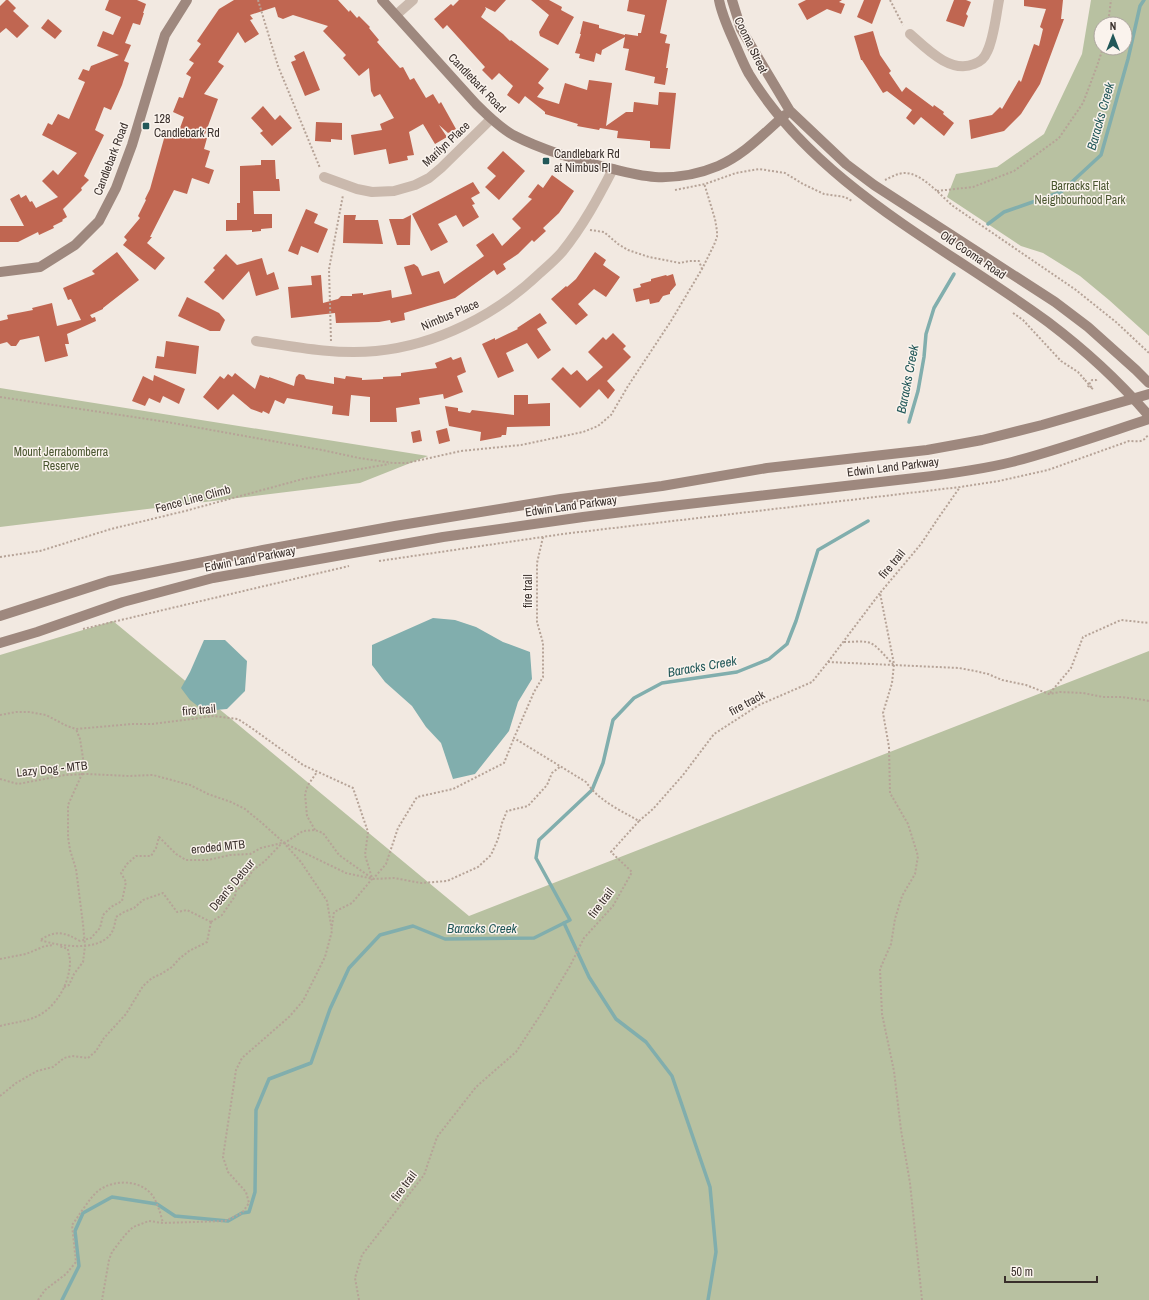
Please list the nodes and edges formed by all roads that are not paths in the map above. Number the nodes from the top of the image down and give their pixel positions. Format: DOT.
graph roads {
  1 [pos="187,0"];
  2 [pos="382,0"];
  3 [pos="413,0"];
  4 [pos="718,0"];
  5 [pos="732,0"];
  6 [pos="999,0"];
  7 [pos="396,15"];
  8 [pos="910,34"];
  9 [pos="790,111"];
  10 [pos="491,119"];
  11 [pos="781,119"];
  12 [pos="613,169"];
  13 [pos="324,177"];
  14 [pos="0,272"];
  15 [pos="256,341"];
  16 [pos="1149,383"];
  17 [pos="1149,394"];
  18 [pos="1134,398"];
  19 [pos="1149,417"];
  20 [pos="0,616"];
  21 [pos="0,643"];
  1 -- 14 [label="main road, Candlebark Road"];
  2 -- 7 [label="main road, Candlebark Road"];
  3 -- 7 [label="street"];
  4 -- 11 [label="main road, Cooma Street"];
  5 -- 9 [label="main road, Cooma Street"];
  6 -- 8 [label="street"];
  7 -- 10 [label="main road, Candlebark Road"];
  9 -- 11 [label="main road, Candlebark Road"];
  9 -- 16 [label="main road, Old Cooma Road"];
  10 -- 12 [label="main road, Candlebark Road"];
  10 -- 13 [label="street, Marilyn Place"];
  11 -- 12 [label="main road, Candlebark Road"];
  11 -- 18 [label="main road, Old Cooma Road"];
  12 -- 15 [label="street, Nimbus Place"];
  17 -- 18 [label="main road, Edwin Land Parkway"];
  18 -- 19 [label="main road, Old Cooma Road"];
  18 -- 20 [label="main road, Edwin Land Parkway"];
  19 -- 21 [label="main road, Edwin Land Parkway"];
}
